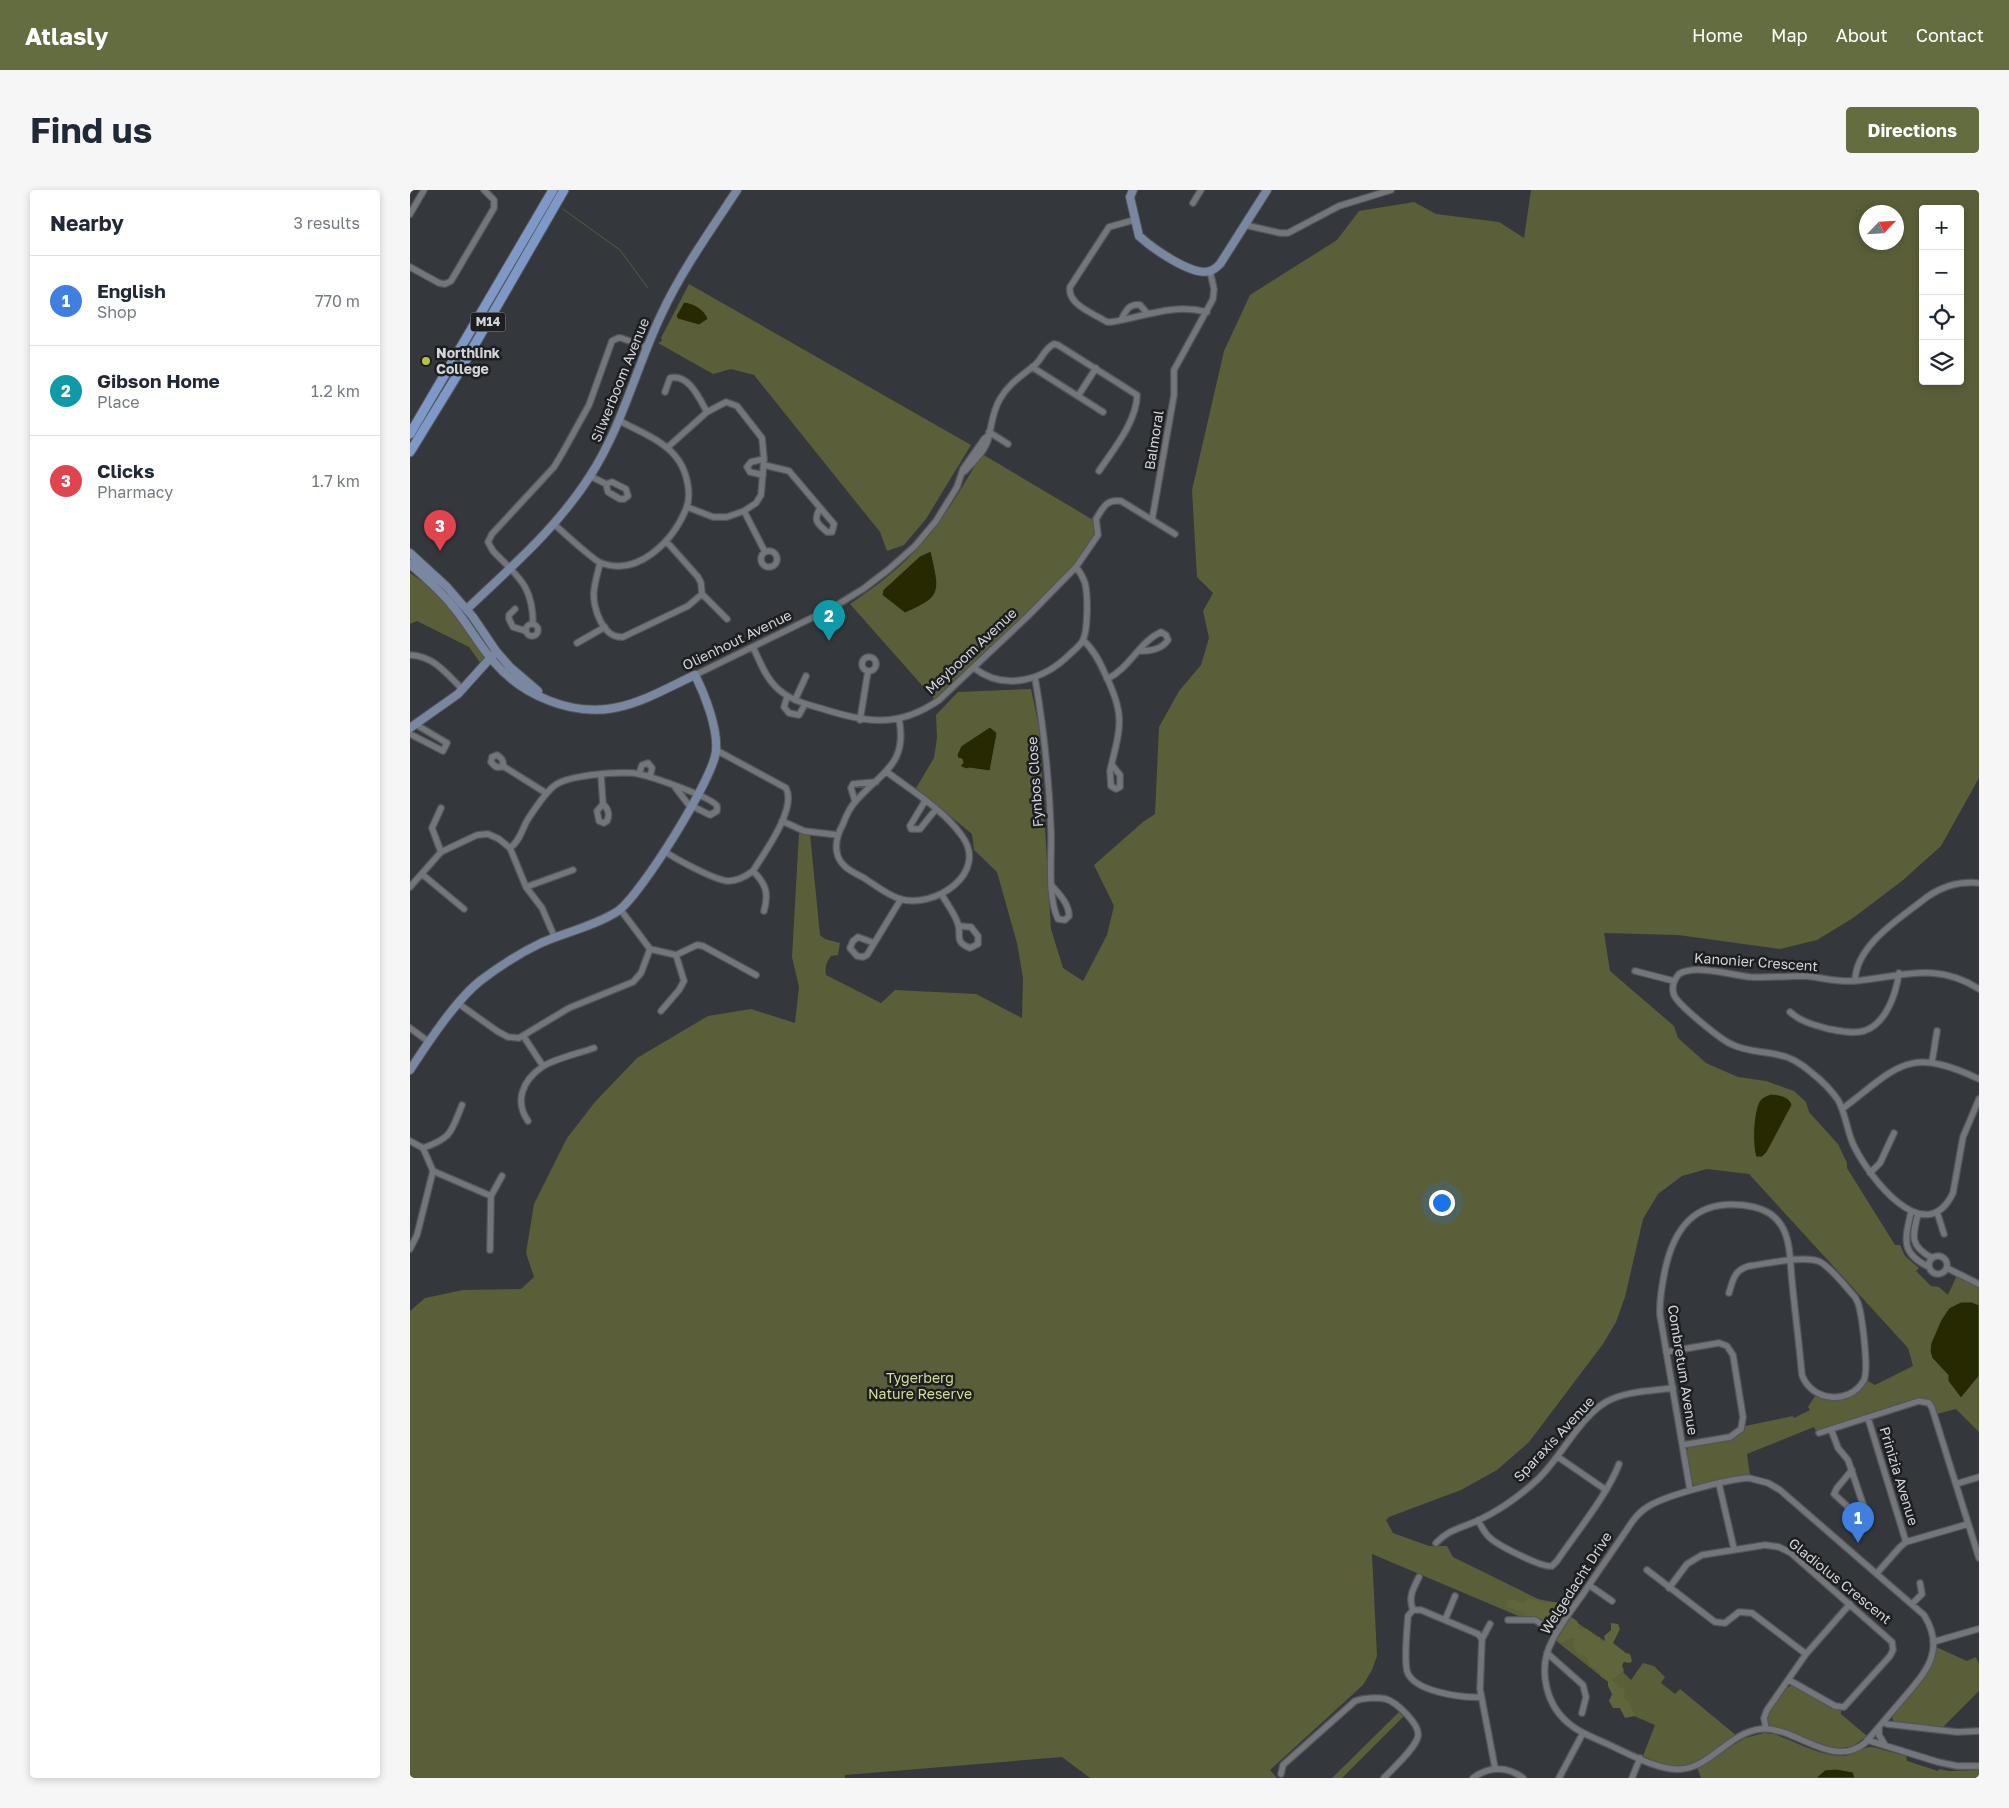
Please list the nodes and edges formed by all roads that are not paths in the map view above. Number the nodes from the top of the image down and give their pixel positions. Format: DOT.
graph roads {
  1 [pos="424,190"];
  2 [pos="484,190"];
  3 [pos="553,190"];
  4 [pos="564,190"];
  5 [pos="737,190"];
  6 [pos="1133,190"];
  7 [pos="1201,190"];
  8 [pos="1267,190"];
  9 [pos="1392,190"];
  10 [pos="1193,202"];
  11 [pos="410,214"];
  12 [pos="1134,220"];
  13 [pos="1245,225"];
  14 [pos="410,266"];
  15 [pos="1210,271"];
  16 [pos="1206,312"];
  17 [pos="1147,313"];
  18 [pos="1122,320"];
  19 [pos="647,347"];
  20 [pos="1032,367"];
  21 [pos="1096,368"];
  22 [pos="665,392"];
  23 [pos="1078,396"];
  24 [pos="707,412"];
  25 [pos="1103,412"];
  26 [pos="620,421"];
  27 [pos="410,434"];
  28 [pos="989,434"];
  29 [pos="1008,444"];
  30 [pos="668,447"];
  31 [pos="410,452"];
  32 [pos="764,462"];
  33 [pos="1099,471"];
  34 [pos="763,475"];
  35 [pos="590,476"];
  36 [pos="606,484"];
  37 [pos="687,507"];
  38 [pos="820,508"];
  39 [pos="744,511"];
  40 [pos="1152,520"];
  41 [pos="554,524"];
  42 [pos="1176,534"];
  43 [pos="666,542"];
  44 [pos="765,552"];
  45 [pos="410,553"];
  46 [pos="600,563"];
  47 [pos="410,564"];
  48 [pos="1076,567"];
  49 [pos="510,569"];
  50 [pos="702,594"];
  51 [pos="482,596"];
  52 [pos="458,598"];
  53 [pos="451,604"];
  54 [pos="515,609"];
  55 [pos="467,610"];
  56 [pos="727,619"];
  57 [pos="532,624"];
  58 [pos="605,627"];
  59 [pos="481,628"];
  60 [pos="526,631"];
  61 [pos="477,639"];
  62 [pos="1083,640"];
  63 [pos="577,642"];
  64 [pos="753,647"];
  65 [pos="496,651"];
  66 [pos="1139,651"];
  67 [pos="410,655"];
  68 [pos="491,658"];
  69 [pos="974,668"];
  70 [pos="868,670"];
  71 [pos="695,675"];
  72 [pos="806,676"];
  73 [pos="1035,678"];
  74 [pos="1108,679"];
  75 [pos="463,690"];
  76 [pos="788,697"];
  77 [pos="796,700"];
  78 [pos="556,703"];
  79 [pos="806,704"];
  80 [pos="899,719"];
  81 [pos="860,720"];
  82 [pos="413,726"];
  83 [pos="410,734"];
  84 [pos="716,750"];
  85 [pos="1112,765"];
  86 [pos="503,766"];
  87 [pos="887,772"];
  88 [pos="639,774"];
  89 [pos="602,775"];
  90 [pos="650,777"];
  91 [pos="876,782"];
  92 [pos="675,787"];
  93 [pos="546,794"];
  94 [pos="698,794"];
  95 [pos="925,801"];
  96 [pos="855,802"];
  97 [pos="603,804"];
  98 [pos="692,807"];
  99 [pos="441,808"];
  100 [pos="936,809"];
  101 [pos="782,821"];
  102 [pos="838,834"];
  103 [pos="510,848"];
  104 [pos="664,851"];
  105 [pos="441,852"];
  106 [pos="573,870"];
  107 [pos="753,871"];
  108 [pos="422,874"];
  109 [pos="1979,883"];
  110 [pos="1052,886"];
  111 [pos="410,887"];
  112 [pos="526,887"];
  113 [pos="942,895"];
  114 [pos="901,899"];
  115 [pos="464,909"];
  116 [pos="620,909"];
  117 [pos="764,911"];
  118 [pos="959,926"];
  119 [pos="555,938"];
  120 [pos="874,942"];
  121 [pos="650,948"];
  122 [pos="676,955"];
  123 [pos="1634,971"];
  124 [pos="1899,973"];
  125 [pos="756,975"];
  126 [pos="1674,981"];
  127 [pos="1855,981"];
  128 [pos="1979,989"];
  129 [pos="459,1004"];
  130 [pos="661,1011"];
  131 [pos="1790,1012"];
  132 [pos="410,1028"];
  133 [pos="1937,1031"];
  134 [pos="524,1037"];
  135 [pos="429,1042"];
  136 [pos="594,1048"];
  137 [pos="1932,1062"];
  138 [pos="543,1066"];
  139 [pos="410,1070"];
  140 [pos="1979,1079"];
  141 [pos="1979,1099"];
  142 [pos="462,1105"];
  143 [pos="1842,1109"];
  144 [pos="528,1121"];
  145 [pos="1894,1133"];
  146 [pos="410,1141"];
  147 [pos="423,1148"];
  148 [pos="433,1172"];
  149 [pos="1870,1173"];
  150 [pos="502,1176"];
  151 [pos="491,1196"];
  152 [pos="1911,1212"];
  153 [pos="1937,1212"];
  154 [pos="1918,1214"];
  155 [pos="1944,1234"];
  156 [pos="410,1249"];
  157 [pos="490,1250"];
  158 [pos="1932,1258"];
  159 [pos="1790,1261"];
  160 [pos="1929,1267"];
  161 [pos="1947,1268"];
  162 [pos="1979,1284"];
  163 [pos="1729,1293"];
  164 [pos="1666,1352"];
  165 [pos="1673,1388"];
  166 [pos="1868,1418"];
  167 [pos="1832,1429"];
  168 [pos="1819,1433"];
  169 [pos="1682,1445"];
  170 [pos="1558,1457"];
  171 [pos="1619,1464"];
  172 [pos="1852,1470"];
  173 [pos="1979,1477"];
  174 [pos="1719,1484"];
  175 [pos="1956,1484"];
  176 [pos="1606,1490"];
  177 [pos="1690,1490"];
  178 [pos="1478,1520"];
  179 [pos="1968,1524"];
  180 [pos="1436,1542"];
  181 [pos="1906,1542"];
  182 [pos="1734,1549"];
  183 [pos="1979,1558"];
  184 [pos="1646,1570"];
  185 [pos="1876,1573"];
  186 [pos="1419,1577"];
  187 [pos="1920,1583"];
  188 [pos="1589,1585"];
  189 [pos="1670,1588"];
  190 [pos="1455,1596"];
  191 [pos="1612,1601"];
  192 [pos="1850,1604"];
  193 [pos="1912,1604"];
  194 [pos="1413,1610"];
  195 [pos="1445,1620"];
  196 [pos="1508,1620"];
  197 [pos="1490,1624"];
  198 [pos="1978,1629"];
  199 [pos="1556,1633"];
  200 [pos="1482,1639"];
  201 [pos="1933,1642"];
  202 [pos="1547,1653"];
  203 [pos="1806,1654"];
  204 [pos="1789,1680"];
  205 [pos="1481,1697"];
  206 [pos="1582,1713"];
  207 [pos="1884,1722"];
  208 [pos="1879,1727"];
  209 [pos="1766,1729"];
  210 [pos="1979,1732"];
  211 [pos="1583,1733"];
  212 [pos="1867,1740"];
  213 [pos="1884,1745"];
  214 [pos="1640,1758"];
  215 [pos="1979,1766"];
  216 [pos="1495,1768"];
  217 [pos="1281,1774"];
  218 [pos="1384,1778"];
  219 [pos="1473,1778"];
  220 [pos="1523,1778"];
  221 [pos="1560,1778"];
  222 [pos="1632,1778"];
  1 -- 11 [label="street"];
  2 -- 14 [label="street"];
  3 -- 27 [label="main road, M14"];
  4 -- 31 [label="main road, M14"];
  5 -- 19 [label="street, Silwerboom Avenue"];
  6 -- 12 [label="street"];
  7 -- 10 [label="street"];
  8 -- 13 [label="street"];
  9 -- 13 [label="street"];
  12 -- 15 [label="street"];
  12 -- 18 [label="street"];
  13 -- 15 [label="street"];
  15 -- 16 [label="street"];
  16 -- 17 [label="street"];
  16 -- 40 [label="street, Balmoral"];
  17 -- 18 [label="street"];
  17 -- 18 [label="street"];
  19 -- 26 [label="street, Silwerboom Avenue"];
  19 -- 49 [label="street"];
  20 -- 21 [label="street, Olienhout Avenue"];
  20 -- 23 [label="street"];
  20 -- 28 [label="street, Olienhout Avenue"];
  21 -- 23 [label="street"];
  21 -- 33 [label="street"];
  22 -- 24 [label="street"];
  23 -- 25 [label="street"];
  24 -- 30 [label="street"];
  24 -- 32 [label="street"];
  26 -- 30 [label="street"];
  26 -- 35 [label="street, Silwerboom Avenue"];
  28 -- 29 [label="street"];
  28 -- 64 [label="street, Olienhout Avenue"];
  30 -- 37 [label="street"];
  32 -- 34 [label="street"];
  32 -- 34 [label="street"];
  32 -- 38 [label="street"];
  34 -- 39 [label="street"];
  35 -- 36 [label="street"];
  35 -- 41 [label="street, Silwerboom Avenue"];
  37 -- 39 [label="street"];
  37 -- 43 [label="street"];
  39 -- 44 [label="street"];
  40 -- 42 [label="street"];
  40 -- 48 [label="street, Meyboom Avenue"];
  41 -- 46 [label="street"];
  41 -- 49 [label="street, Silwerboom Avenue"];
  43 -- 46 [label="street"];
  43 -- 50 [label="street"];
  45 -- 52 [label="street, Olienhout Avenue"];
  46 -- 58 [label="street"];
  47 -- 53 [label="street, Olienhout Avenue"];
  48 -- 62 [label="street"];
  48 -- 69 [label="street, Meyboom Avenue"];
  49 -- 51 [label="street, Silwerboom Avenue"];
  49 -- 57 [label="street"];
  50 -- 56 [label="street"];
  50 -- 58 [label="street"];
  51 -- 52 [label="street"];
  51 -- 55 [label="street, Silwerboom Avenue"];
  51 -- 59 [label="street"];
  52 -- 55 [label="street, Olienhout Avenue"];
  53 -- 55 [label="street"];
  53 -- 61 [label="street, Olienhout Avenue"];
  54 -- 60 [label="street"];
  55 -- 59 [label="street, Olienhout Avenue"];
  55 -- 61 [label="street"];
  57 -- 60 [label="street"];
  57 -- 60 [label="street"];
  58 -- 63 [label="street"];
  59 -- 65 [label="street, Olienhout Avenue"];
  61 -- 68 [label="street, Olienhout Avenue"];
  62 -- 73 [label="street"];
  62 -- 74 [label="street"];
  64 -- 71 [label="street, Olienhout Avenue"];
  64 -- 76 [label="street, Meyboom Avenue"];
  65 -- 68 [label="street"];
  65 -- 78 [label="street, Olienhout Avenue"];
  66 -- 66 [label="street"];
  66 -- 74 [label="street"];
  67 -- 75 [label="street"];
  68 -- 75 [label="street"];
  68 -- 78 [label="street, Olienhout Avenue"];
  69 -- 73 [label="street"];
  69 -- 80 [label="street, Meyboom Avenue"];
  70 -- 81 [label="street"];
  71 -- 78 [label="street, Olienhout Avenue"];
  71 -- 84 [label="street"];
  72 -- 77 [label="street"];
  73 -- 110 [label="street, Fynbos Close"];
  74 -- 85 [label="street"];
  75 -- 82 [label="street"];
  76 -- 77 [label="street, Meyboom Avenue"];
  76 -- 79 [label="street"];
  77 -- 79 [label="street, Meyboom Avenue"];
  79 -- 81 [label="street, Meyboom Avenue"];
  80 -- 81 [label="street, Meyboom Avenue"];
  80 -- 87 [label="street"];
  82 -- 83 [label="street"];
  84 -- 94 [label="street"];
  84 -- 101 [label="street"];
  86 -- 93 [label="street"];
  87 -- 91 [label="street"];
  87 -- 95 [label="street"];
  88 -- 89 [label="street"];
  88 -- 90 [label="street"];
  88 -- 90 [label="street"];
  89 -- 93 [label="street"];
  89 -- 97 [label="street"];
  90 -- 92 [label="street"];
  91 -- 96 [label="street"];
  91 -- 96 [label="street"];
  92 -- 94 [label="street"];
  92 -- 98 [label="street"];
  93 -- 103 [label="street"];
  94 -- 98 [label="street"];
  94 -- 98 [label="street"];
  95 -- 100 [label="street"];
  95 -- 100 [label="street"];
  96 -- 102 [label="street"];
  98 -- 104 [label="street"];
  99 -- 105 [label="street"];
  100 -- 113 [label="street"];
  101 -- 102 [label="street"];
  101 -- 107 [label="street"];
  102 -- 114 [label="street"];
  103 -- 105 [label="street"];
  103 -- 112 [label="street"];
  104 -- 107 [label="street"];
  104 -- 116 [label="street"];
  105 -- 108 [label="street"];
  106 -- 112 [label="street"];
  107 -- 117 [label="street"];
  108 -- 111 [label="street"];
  108 -- 115 [label="street"];
  109 -- 127 [label="street"];
  110 -- 110 [label="street, Fynbos Close"];
  112 -- 119 [label="street"];
  113 -- 114 [label="street"];
  113 -- 118 [label="street"];
  114 -- 120 [label="street"];
  116 -- 119 [label="street"];
  116 -- 121 [label="street"];
  119 -- 129 [label="street"];
  121 -- 122 [label="street"];
  121 -- 134 [label="street"];
  122 -- 125 [label="street"];
  122 -- 130 [label="street"];
  123 -- 126 [label="street"];
  124 -- 127 [label="street, Kanonier Crescent"];
  124 -- 128 [label="street, Kanonier Crescent"];
  124 -- 131 [label="street"];
  126 -- 127 [label="street, Kanonier Crescent"];
  126 -- 143 [label="street"];
  129 -- 134 [label="street"];
  129 -- 135 [label="street"];
  132 -- 135 [label="street"];
  133 -- 137 [label="street"];
  134 -- 138 [label="street"];
  135 -- 139 [label="street"];
  136 -- 138 [label="street"];
  137 -- 140 [label="street"];
  137 -- 143 [label="street"];
  138 -- 144 [label="street"];
  141 -- 153 [label="street"];
  142 -- 147 [label="street"];
  143 -- 149 [label="street"];
  145 -- 149 [label="street"];
  146 -- 147 [label="street"];
  147 -- 148 [label="street"];
  148 -- 151 [label="street"];
  148 -- 156 [label="street"];
  149 -- 152 [label="street"];
  150 -- 151 [label="street"];
  151 -- 157 [label="street"];
  152 -- 154 [label="street"];
  152 -- 160 [label="street"];
  153 -- 154 [label="street"];
  153 -- 155 [label="street"];
  154 -- 158 [label="street"];
  158 -- 160 [label="street"];
  158 -- 161 [label="street"];
  159 -- 159 [label="street, Combretum Avenue"];
  159 -- 163 [label="street"];
  159 -- 164 [label="street, Combretum Avenue"];
  160 -- 161 [label="street"];
  161 -- 162 [label="street"];
  164 -- 165 [label="street, Combretum Avenue"];
  164 -- 169 [label="street"];
  165 -- 169 [label="street, Combretum Avenue"];
  165 -- 170 [label="street, Sparaxis Avenue"];
  166 -- 167 [label="street"];
  166 -- 175 [label="street"];
  166 -- 181 [label="street, Prinizia Avenue"];
  167 -- 168 [label="street"];
  167 -- 172 [label="street"];
  169 -- 177 [label="street, Combretum Avenue"];
  170 -- 176 [label="street"];
  170 -- 178 [label="street, Sparaxis Avenue"];
  171 -- 176 [label="street"];
  172 -- 172 [label="street"];
  173 -- 175 [label="street"];
  174 -- 177 [label="street, Welgedacht Drive"];
  174 -- 182 [label="street"];
  174 -- 185 [label="street, Welgedacht Drive"];
  175 -- 179 [label="street"];
  176 -- 178 [label="street"];
  177 -- 188 [label="street, Welgedacht Drive"];
  178 -- 180 [label="street, Sparaxis Avenue"];
  179 -- 181 [label="street"];
  179 -- 183 [label="street"];
  181 -- 185 [label="street"];
  182 -- 189 [label="street, Gladiolus Crescent"];
  182 -- 192 [label="street, Gladiolus Crescent"];
  184 -- 189 [label="street"];
  185 -- 193 [label="street, Welgedacht Drive"];
  186 -- 194 [label="street"];
  187 -- 193 [label="street"];
  188 -- 191 [label="street"];
  188 -- 199 [label="street, Welgedacht Drive"];
  189 -- 203 [label="street"];
  190 -- 195 [label="street"];
  192 -- 203 [label="street"];
  192 -- 204 [label="street, Gladiolus Crescent"];
  193 -- 201 [label="street, Welgedacht Drive"];
  194 -- 195 [label="street"];
  194 -- 205 [label="street"];
  195 -- 200 [label="street"];
  196 -- 199 [label="street"];
  197 -- 200 [label="street"];
  198 -- 201 [label="street"];
  199 -- 202 [label="street, Welgedacht Drive"];
  200 -- 205 [label="street"];
  201 -- 207 [label="street, Welgedacht Drive"];
  202 -- 206 [label="street"];
  202 -- 211 [label="street, Welgedacht Drive"];
  203 -- 204 [label="street"];
  204 -- 209 [label="street"];
  205 -- 216 [label="street"];
  207 -- 208 [label="street, Welgedacht Drive"];
  207 -- 210 [label="street"];
  208 -- 212 [label="street, Welgedacht Drive"];
  208 -- 213 [label="street"];
  209 -- 212 [label="street, Welgedacht Drive"];
  209 -- 214 [label="street, Welgedacht Drive"];
  211 -- 214 [label="street, Welgedacht Drive"];
  211 -- 221 [label="street"];
  212 -- 213 [label="street"];
  213 -- 215 [label="street"];
  214 -- 222 [label="street"];
  216 -- 219 [label="street"];
  216 -- 220 [label="street"];
  217 -- 218 [label="street"];
}
